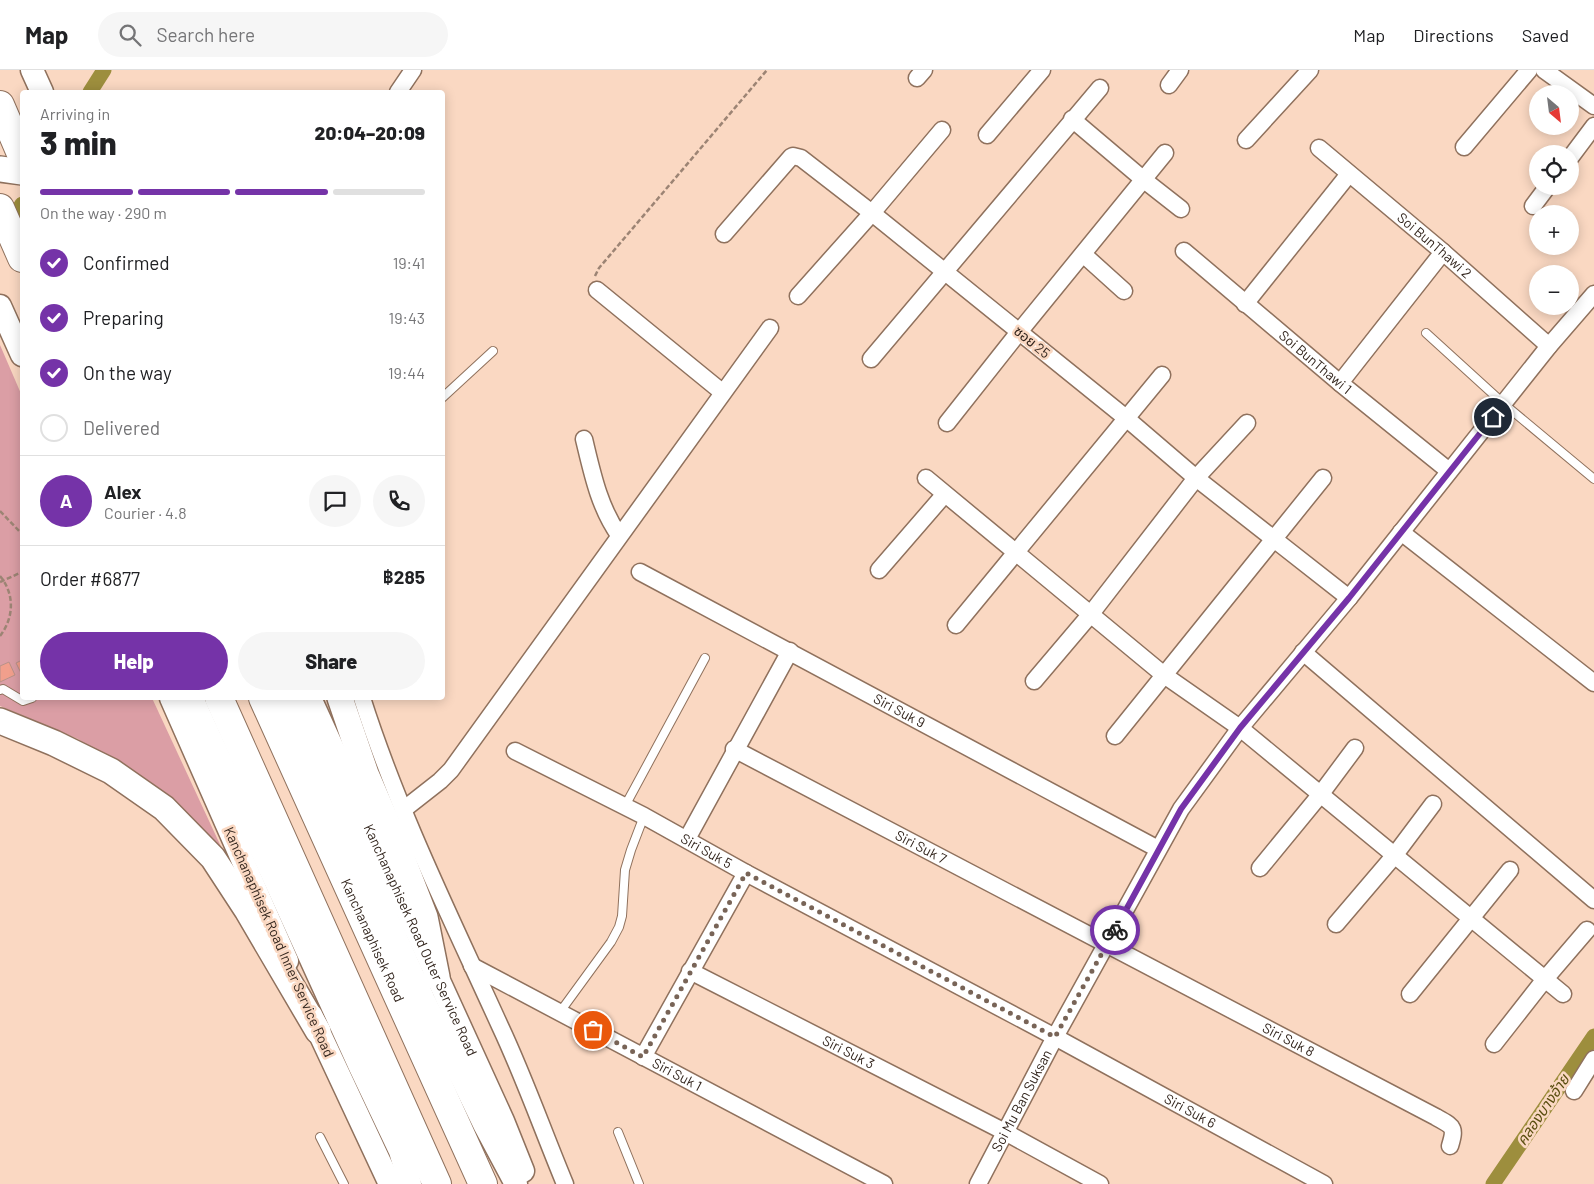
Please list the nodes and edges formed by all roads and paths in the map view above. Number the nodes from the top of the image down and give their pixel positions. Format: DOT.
graph roads {
  1 [pos="413,70"];
  2 [pos="766,70"];
  3 [pos="1042,70"];
  4 [pos="1180,70"];
  5 [pos="1310,70"];
  6 [pos="1529,70"];
  7 [pos="1544,70"];
  8 [pos="1169,85"];
  9 [pos="1100,88"];
  10 [pos="399,90"];
  11 [pos="0,105"];
  12 [pos="1594,106"];
  13 [pos="1072,119"];
  14 [pos="1594,126"];
  15 [pos="942,130"];
  16 [pos="987,135"];
  17 [pos="1246,140"];
  18 [pos="1579,146"];
  19 [pos="1464,147"];
  20 [pos="1319,148"];
  21 [pos="20,151"];
  22 [pos="1165,153"];
  23 [pos="0,169"];
  24 [pos="20,172"];
  25 [pos="1349,174"];
  26 [pos="1144,180"];
  27 [pos="0,208"];
  28 [pos="1181,209"];
  29 [pos="872,212"];
  30 [pos="724,234"];
  31 [pos="1184,250"];
  32 [pos="1443,252"];
  33 [pos="20,253"];
  34 [pos="1083,254"];
  35 [pos="944,271"];
  36 [pos="597,290"];
  37 [pos="1124,291"];
  38 [pos="1594,294"];
  39 [pos="798,296"];
  40 [pos="1245,304"];
  41 [pos="0,306"];
  42 [pos="770,328"];
  43 [pos="1019,332"];
  44 [pos="1426,333"];
  45 [pos="1549,346"];
  46 [pos="20,350"];
  47 [pos="493,350"];
  48 [pos="871,358"];
  49 [pos="1162,375"];
  50 [pos="1340,383"];
  51 [pos="722,392"];
  52 [pos="445,395"];
  53 [pos="1504,404"];
  54 [pos="1126,418"];
  55 [pos="947,423"];
  56 [pos="1247,423"];
  57 [pos="584,439"];
  58 [pos="1449,471"];
  59 [pos="926,478"];
  60 [pos="1196,478"];
  61 [pos="1323,478"];
  62 [pos="1594,479"];
  63 [pos="944,494"];
  64 [pos="0,512"];
  65 [pos="20,532"];
  66 [pos="1401,532"];
  67 [pos="619,535"];
  68 [pos="1273,538"];
  69 [pos="1016,553"];
  70 [pos="879,570"];
  71 [pos="640,572"];
  72 [pos="20,573"];
  73 [pos="0,576"];
  74 [pos="2,581"];
  75 [pos="1349,598"];
  76 [pos="1090,615"];
  77 [pos="956,624"];
  78 [pos="0,636"];
  79 [pos="790,651"];
  80 [pos="1303,652"];
  81 [pos="705,658"];
  82 [pos="1164,675"];
  83 [pos="1034,681"];
  84 [pos="1594,683"];
  85 [pos="0,690"];
  86 [pos="20,699"];
  87 [pos="172,700"];
  88 [pos="193,700"];
  89 [pos="220,700"];
  90 [pos="264,700"];
  91 [pos="289,700"];
  92 [pos="311,700"];
  93 [pos="341,700"];
  94 [pos="363,700"];
  95 [pos="0,721"];
  96 [pos="1240,728"];
  97 [pos="1114,736"];
  98 [pos="1355,748"];
  99 [pos="734,749"];
  100 [pos="515,751"];
  101 [pos="1320,795"];
  102 [pos="1433,804"];
  103 [pos="625,806"];
  104 [pos="403,810"];
  105 [pos="644,816"];
  106 [pos="687,839"];
  107 [pos="1158,849"];
  108 [pos="1394,856"];
  109 [pos="1260,868"];
  110 [pos="1510,870"];
  111 [pos="746,873"];
  112 [pos="1594,900"];
  113 [pos="1470,918"];
  114 [pos="1336,924"];
  115 [pos="1587,930"];
  116 [pos="1107,945"];
  117 [pos="472,966"];
  118 [pos="690,971"];
  119 [pos="437,977"];
  120 [pos="1545,979"];
  121 [pos="1410,994"];
  122 [pos="1563,994"];
  123 [pos="560,1012"];
  124 [pos="318,1031"];
  125 [pos="1055,1037"];
  126 [pos="1494,1044"];
  127 [pos="643,1057"];
  128 [pos="1594,1059"];
  129 [pos="1574,1091"];
  130 [pos="618,1132"];
  131 [pos="1005,1132"];
  132 [pos="320,1137"];
  133 [pos="1450,1146"];
  134 [pos="344,1184"];
  135 [pos="390,1184"];
  136 [pos="410,1184"];
  137 [pos="437,1184"];
  138 [pos="483,1184"];
  139 [pos="516,1184"];
  140 [pos="528,1184"];
  141 [pos="565,1184"];
  142 [pos="639,1184"];
  143 [pos="884,1184"];
  144 [pos="978,1184"];
  145 [pos="1100,1184"];
  146 [pos="1324,1184"];
  1 -- 10 [label="street"];
  2 -- 36 [label="path"];
  3 -- 16 [label="street"];
  4 -- 8 [label="street"];
  5 -- 17 [label="street"];
  6 -- 19 [label="street"];
  7 -- 12 [label="street"];
  9 -- 13 [label="street"];
  11 -- 21 [label="highway"];
  13 -- 26 [label="street"];
  13 -- 35 [label="street"];
  14 -- 18 [label="street"];
  15 -- 29 [label="street"];
  20 -- 25 [label="street, Soi BunThawi 2"];
  22 -- 26 [label="street"];
  23 -- 24 [label="main road"];
  25 -- 32 [label="street, Soi BunThawi 2"];
  25 -- 40 [label="street"];
  26 -- 28 [label="street"];
  26 -- 34 [label="street"];
  27 -- 33 [label="highway"];
  29 -- 30 [label="street, ซอย 25"];
  29 -- 35 [label="street, ซอย 25"];
  29 -- 39 [label="street"];
  31 -- 40 [label="street, Soi BunThawi 1"];
  32 -- 45 [label="street, Soi BunThawi 2"];
  32 -- 50 [label="street"];
  34 -- 37 [label="street"];
  34 -- 43 [label="street"];
  35 -- 43 [label="street, ซอย 25"];
  35 -- 48 [label="street"];
  36 -- 51 [label="street"];
  38 -- 45 [label="street, Soi Mu Ban Suksan"];
  40 -- 50 [label="street, Soi BunThawi 1"];
  41 -- 46 [label="main road"];
  42 -- 51 [label="street"];
  43 -- 54 [label="street, ซอย 25"];
  43 -- 55 [label="street"];
  44 -- 53 [label="lane"];
  45 -- 53 [label="street, Soi Mu Ban Suksan"];
  47 -- 52 [label="lane"];
  49 -- 54 [label="street"];
  50 -- 58 [label="street, Soi BunThawi 1"];
  51 -- 67 [label="street"];
  53 -- 58 [label="street, Soi Mu Ban Suksan"];
  53 -- 62 [label="lane"];
  54 -- 60 [label="street, ซอย 25"];
  54 -- 69 [label="street"];
  56 -- 60 [label="street"];
  57 -- 67 [label="street"];
  58 -- 66 [label="street, Soi Mu Ban Suksan"];
  59 -- 63 [label="street"];
  60 -- 68 [label="street, ซอย 25"];
  60 -- 76 [label="street"];
  61 -- 68 [label="street"];
  63 -- 69 [label="street"];
  63 -- 70 [label="street"];
  64 -- 65 [label="path"];
  66 -- 75 [label="street, Soi Mu Ban Suksan"];
  66 -- 84 [label="street"];
  67 -- 104 [label="street"];
  68 -- 75 [label="street, ซอย 25"];
  68 -- 82 [label="street"];
  69 -- 76 [label="street"];
  69 -- 77 [label="street"];
  71 -- 79 [label="street, Siri Suk 9"];
  72 -- 74 [label="path"];
  73 -- 74 [label="path"];
  74 -- 78 [label="path"];
  75 -- 80 [label="street, Soi Mu Ban Suksan"];
  76 -- 82 [label="street"];
  76 -- 83 [label="street"];
  79 -- 99 [label="street"];
  79 -- 107 [label="street, Siri Suk 9"];
  80 -- 96 [label="street, Soi Mu Ban Suksan"];
  80 -- 112 [label="street"];
  81 -- 103 [label="lane"];
  82 -- 96 [label="street"];
  82 -- 97 [label="street"];
  85 -- 86 [label="lane"];
  87 -- 124 [label="main road, Kanchanaphisek Road Inner Service Road"];
  88 -- 136 [label="main road"];
  89 -- 137 [label="highway"];
  90 -- 138 [label="highway, Kanchanaphisek Road"];
  91 -- 139 [label="main road"];
  92 -- 119 [label="main road, Kanchanaphisek Road Outer Service Road"];
  93 -- 119 [label="main road"];
  94 -- 104 [label="street"];
  95 -- 124 [label="main road"];
  96 -- 101 [label="street"];
  96 -- 107 [label="street, Soi Mu Ban Suksan"];
  98 -- 101 [label="street"];
  99 -- 106 [label="street"];
  99 -- 116 [label="street, Siri Suk 7"];
  100 -- 103 [label="street, Siri Suk 5"];
  101 -- 108 [label="street"];
  101 -- 109 [label="street"];
  102 -- 108 [label="street"];
  103 -- 105 [label="street, Siri Suk 5"];
  104 -- 117 [label="street"];
  105 -- 106 [label="street, Siri Suk 5"];
  105 -- 123 [label="lane"];
  106 -- 111 [label="street, Siri Suk 5"];
  107 -- 116 [label="street, Soi Mu Ban Suksan"];
  108 -- 113 [label="street"];
  108 -- 114 [label="street"];
  110 -- 113 [label="street"];
  111 -- 118 [label="street"];
  111 -- 125 [label="street, Siri Suk 5"];
  113 -- 120 [label="street"];
  113 -- 121 [label="street"];
  115 -- 120 [label="street"];
  116 -- 125 [label="street, Soi Mu Ban Suksan"];
  116 -- 133 [label="street, Siri Suk 8"];
  117 -- 123 [label="street, Siri Suk 1"];
  117 -- 141 [label="street"];
  118 -- 127 [label="street"];
  118 -- 131 [label="street, Siri Suk 3"];
  119 -- 140 [label="main road, Kanchanaphisek Road Outer Service Road"];
  120 -- 122 [label="street"];
  120 -- 126 [label="street"];
  123 -- 127 [label="street, Siri Suk 1"];
  124 -- 135 [label="main road, Kanchanaphisek Road Inner Service Road"];
  125 -- 131 [label="street, Soi Mu Ban Suksan"];
  125 -- 146 [label="street, Siri Suk 6"];
  127 -- 143 [label="street, Siri Suk 1"];
  128 -- 129 [label="street"];
  130 -- 142 [label="lane"];
  131 -- 144 [label="street, Soi Mu Ban Suksan"];
  131 -- 145 [label="street, Siri Suk 3"];
  132 -- 134 [label="lane"];
}
